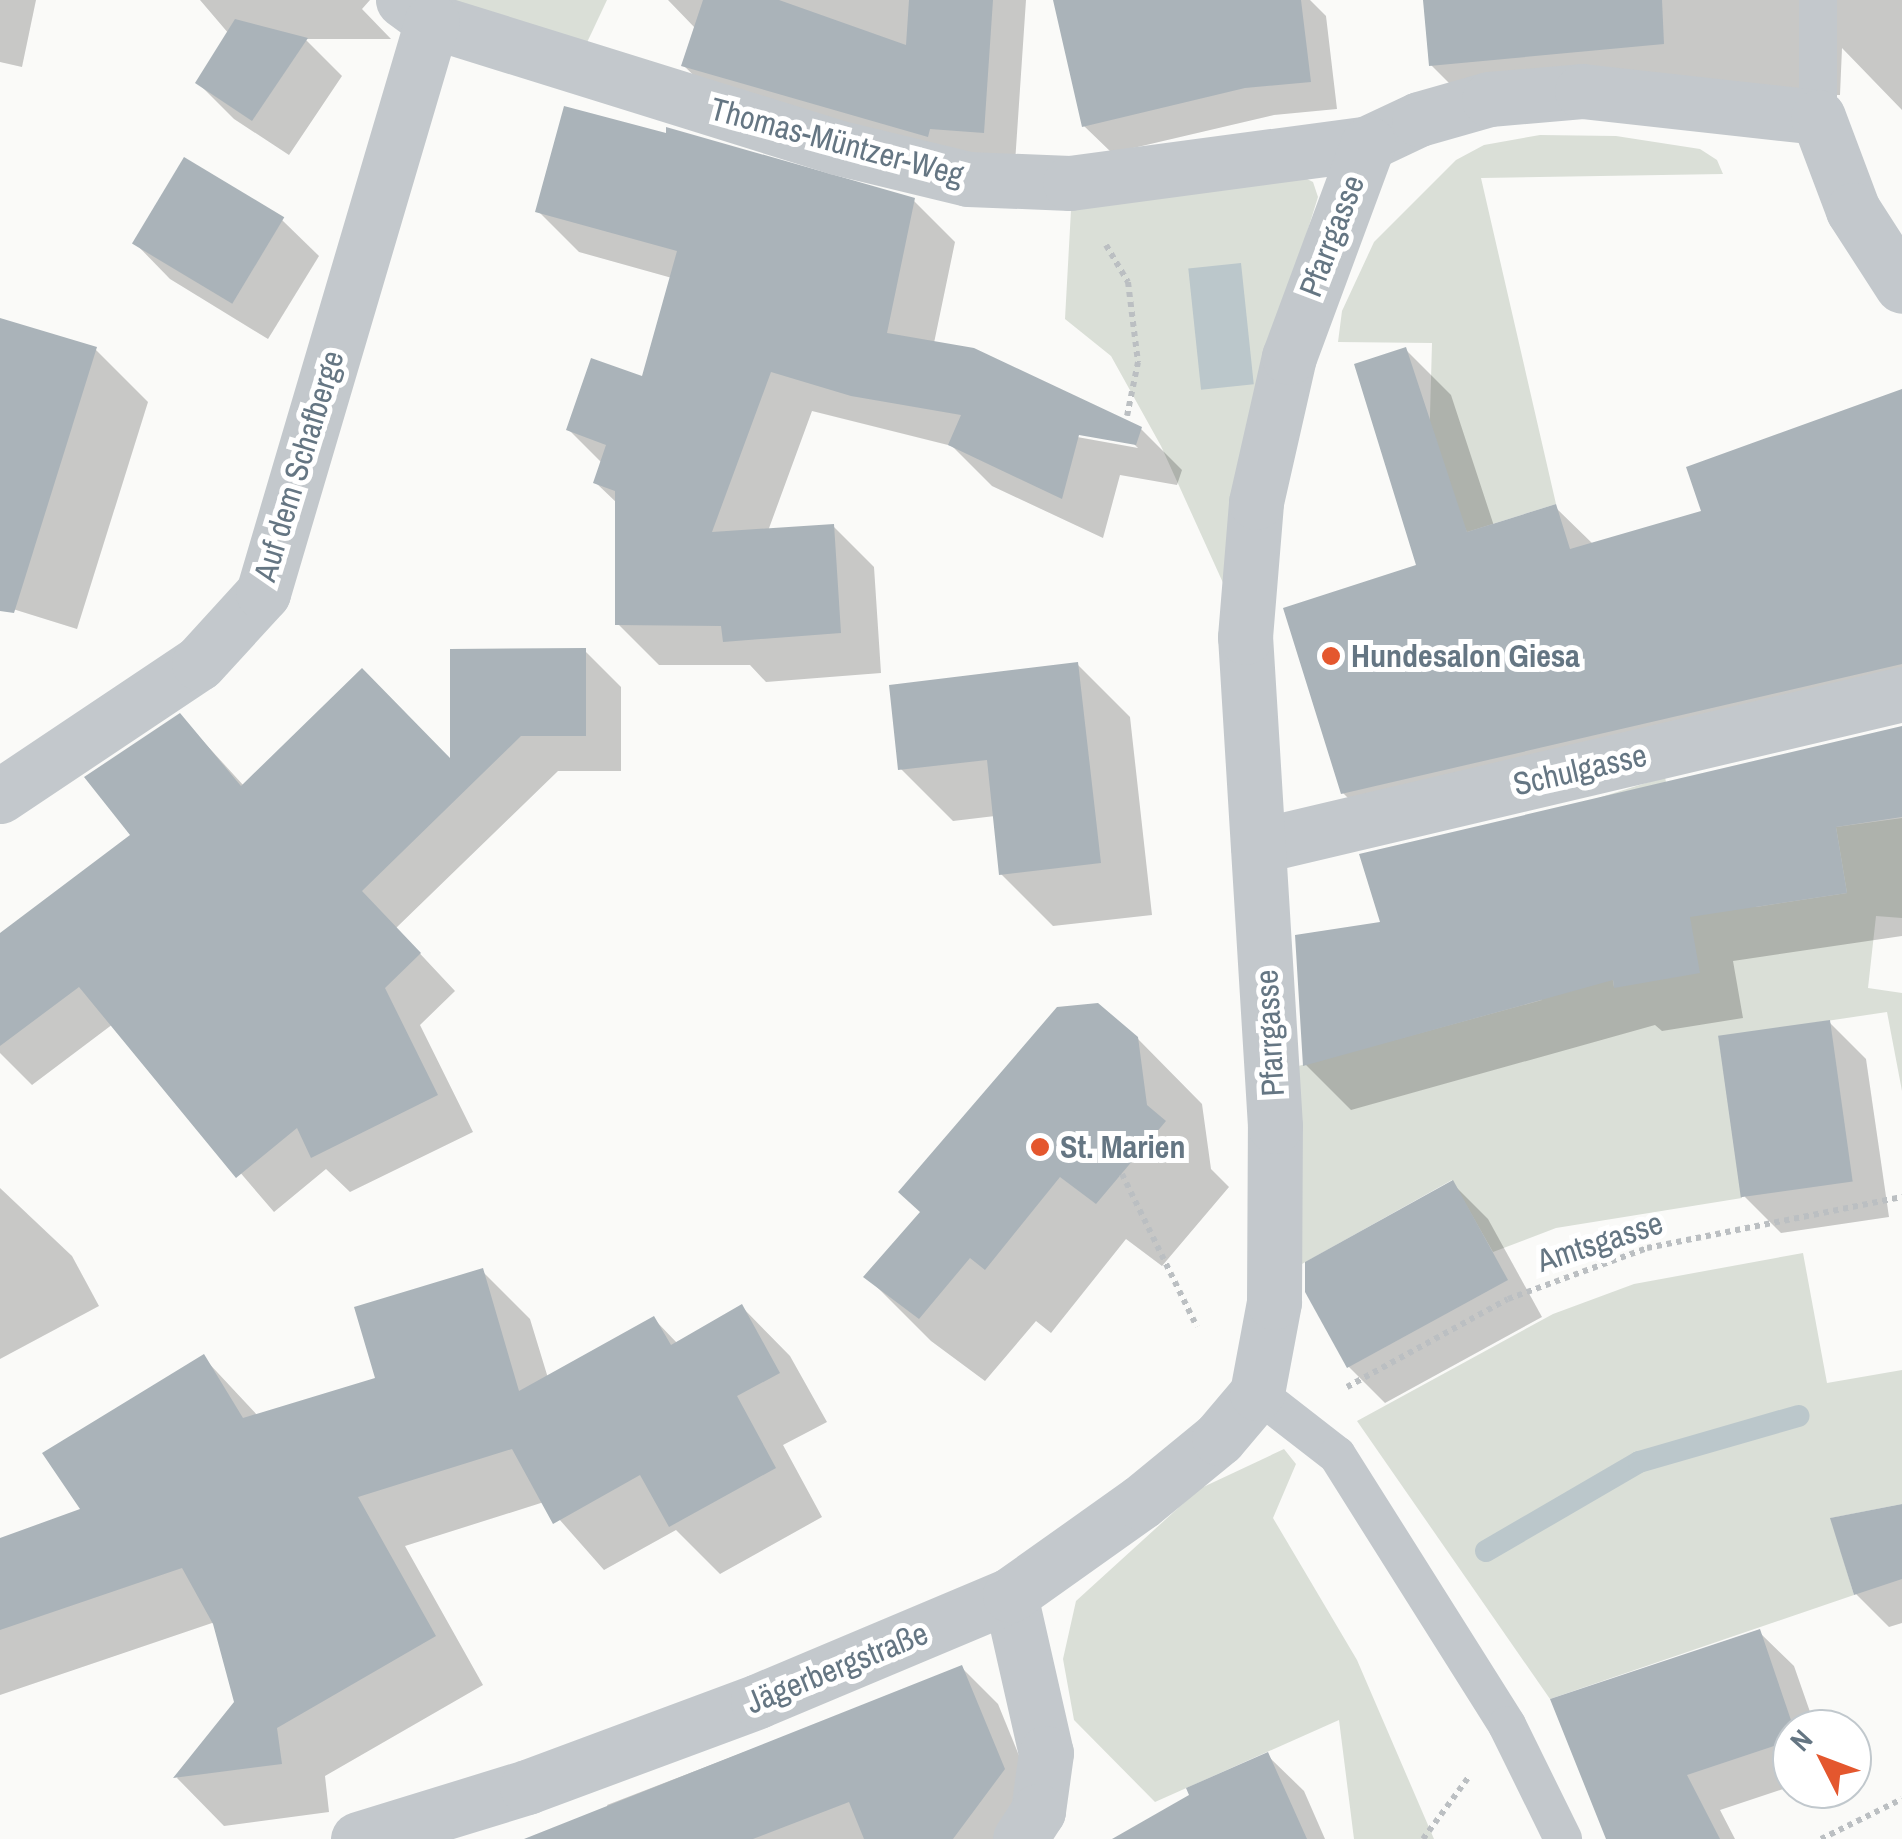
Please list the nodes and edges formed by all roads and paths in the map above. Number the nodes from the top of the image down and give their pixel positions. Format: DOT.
graph roads {
  1 [pos="1818,0"];
  2 [pos="418,10"];
  3 [pos="1818,117"];
  4 [pos="1368,144"];
  5 [pos="1070,183"];
  6 [pos="1902,286"];
  7 [pos="1127,416"];
  8 [pos="1902,694"];
  9 [pos="0,796"];
  10 [pos="1258,846"];
  11 [pos="1122,1174"];
  12 [pos="1902,1197"];
  13 [pos="1200,1332"];
  14 [pos="1257,1393"];
  15 [pos="1335,1394"];
  16 [pos="1010,1595"];
  17 [pos="1902,1799"];
  18 [pos="358,1839"];
  19 [pos="1020,1839"];
  20 [pos="1563,1839"];
  21 [pos="1821,1839"];
  1 -- 3 [label="lane"];
  2 -- 5 [label="street, Thomas-Müntzer-Weg"];
  2 -- 9 [label="street, Auf dem Schafberge"];
  3 -- 4 [label="street, Thomas-Müntzer-Weg"];
  3 -- 6 [label="street"];
  4 -- 5 [label="street, Thomas-Müntzer-Weg"];
  4 -- 10 [label="street, Pfarrgasse"];
  5 -- 7 [label="path"];
  8 -- 10 [label="street, Schulgasse"];
  10 -- 14 [label="street, Pfarrgasse"];
  11 -- 13 [label="path"];
  12 -- 15 [label="path, Amtsgasse"];
  14 -- 16 [label="street, Jägerbergstraße"];
  14 -- 20 [label="lane"];
  16 -- 18 [label="street, Jägerbergstraße"];
  16 -- 19 [label="street"];
  17 -- 21 [label="path"];
}
